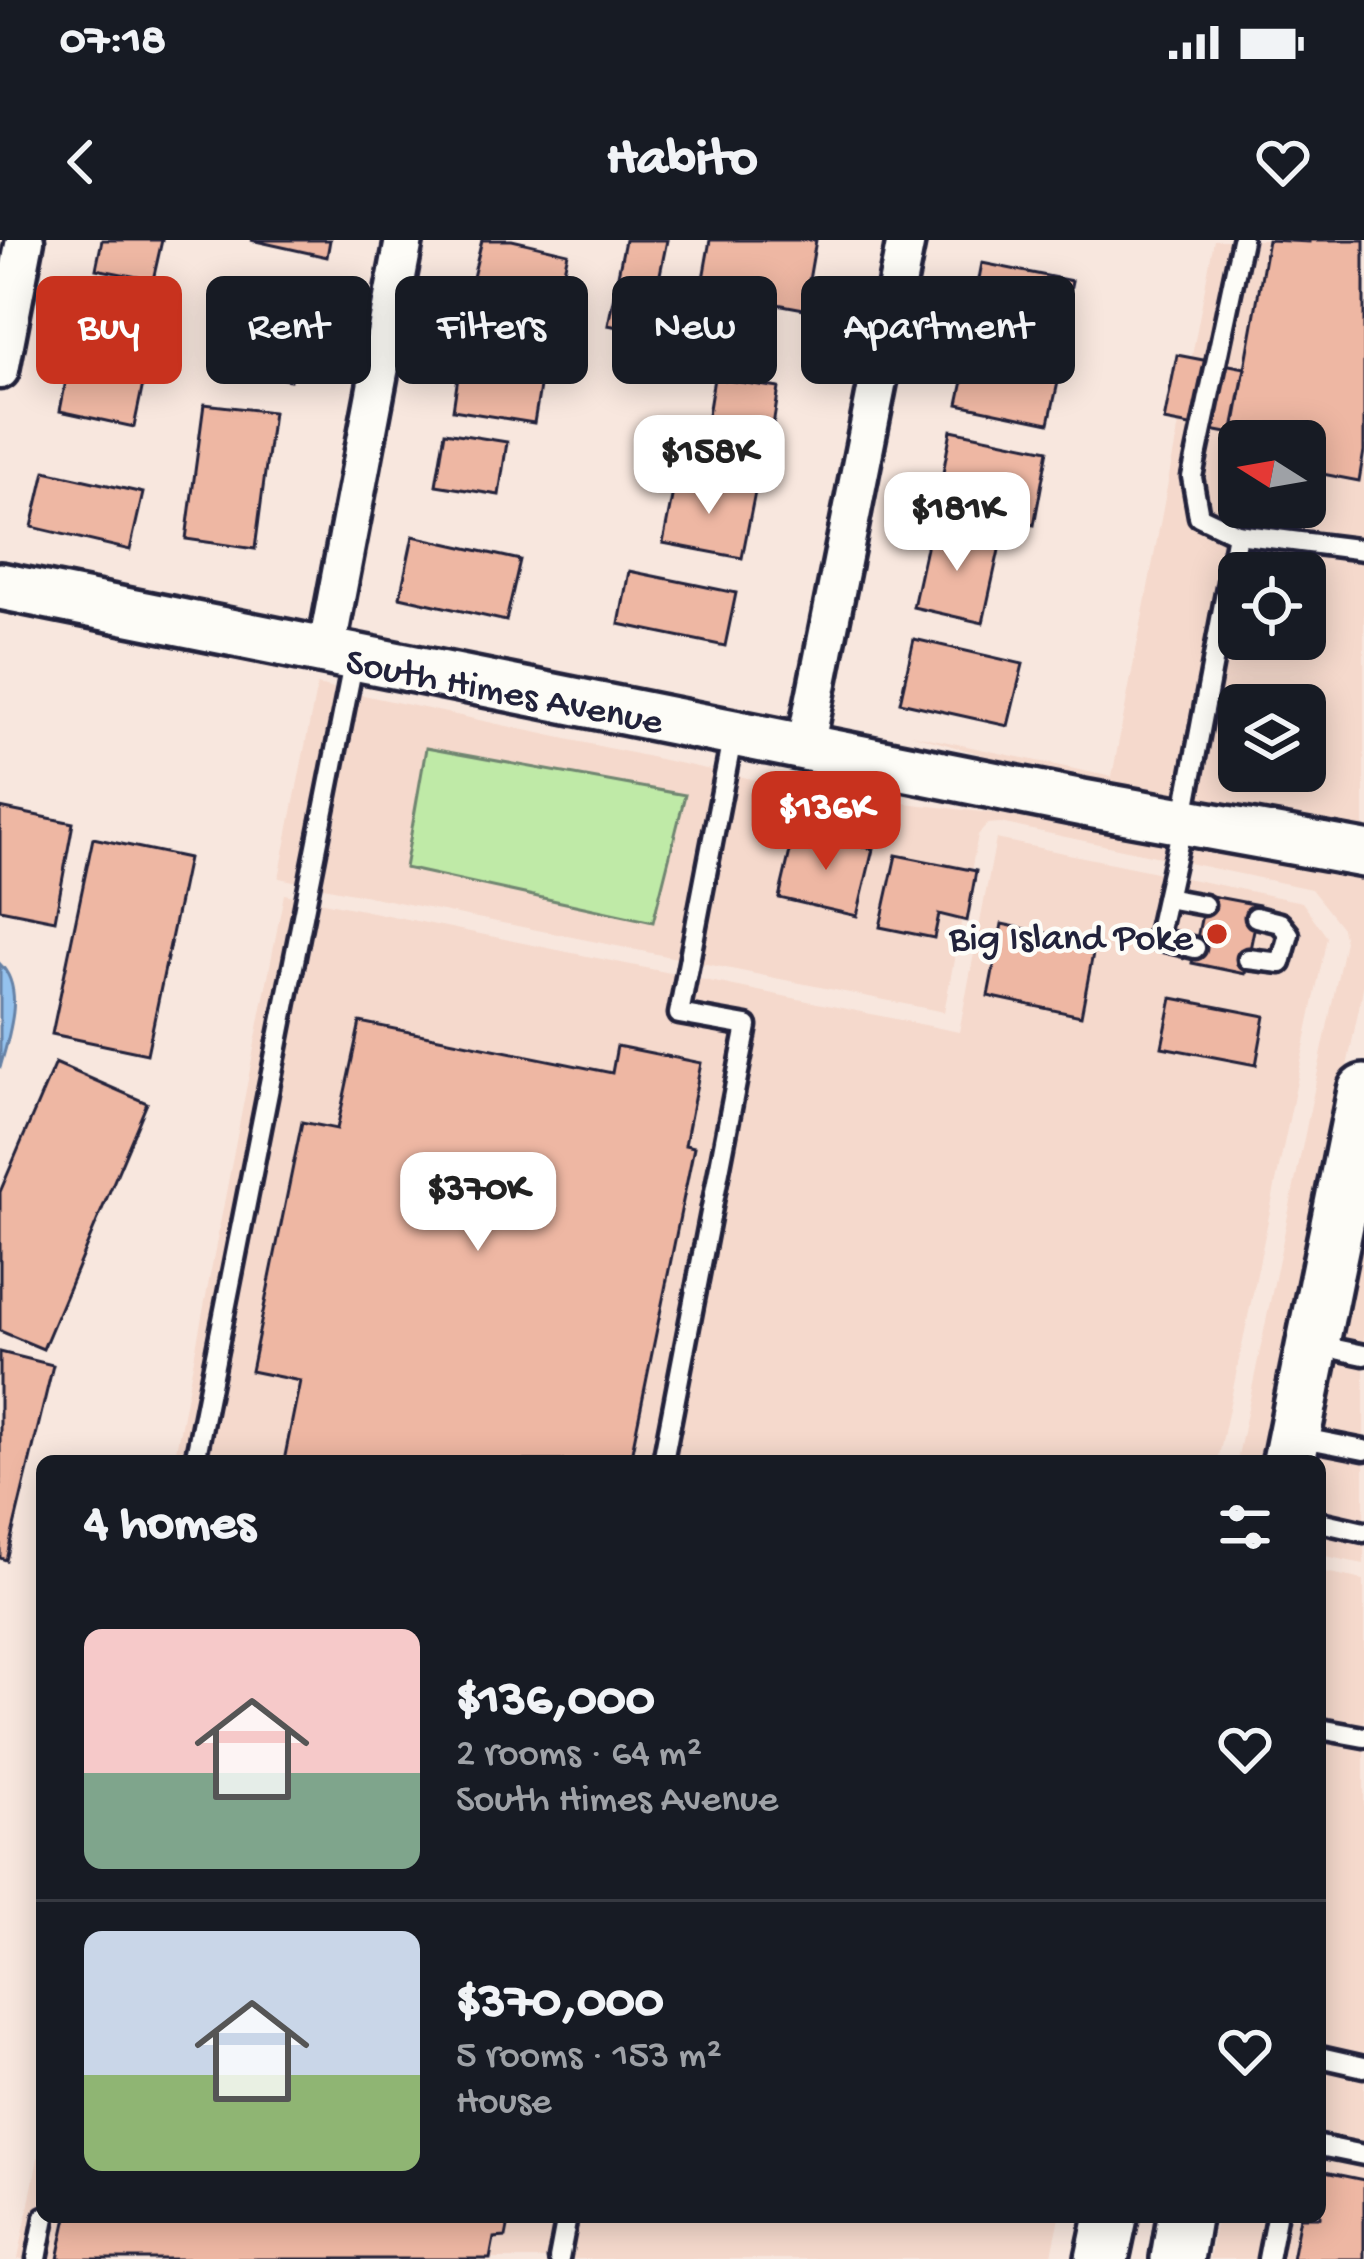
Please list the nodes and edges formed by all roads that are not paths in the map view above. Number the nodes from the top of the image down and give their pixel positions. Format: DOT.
graph roads {
  1 [pos="25,240"];
  2 [pos="404,240"];
  3 [pos="906,240"];
  4 [pos="1242,240"];
  5 [pos="0,370"];
  6 [pos="1237,534"];
  7 [pos="1364,550"];
  8 [pos="0,586"];
  9 [pos="340,655"];
  10 [pos="733,734"];
  11 [pos="805,748"];
  12 [pos="1184,822"];
  13 [pos="1364,854"];
  14 [pos="1166,898"];
  15 [pos="1204,905"];
  16 [pos="1256,917"];
  17 [pos="1195,948"];
  18 [pos="1248,959"];
  19 [pos="1363,1097"];
  20 [pos="1313,1344"];
  21 [pos="1364,1355"];
  22 [pos="1292,1449"];
  23 [pos="1364,1450"];
  24 [pos="196,1455"];
  25 [pos="664,1455"];
  26 [pos="1326,1523"];
  27 [pos="1364,1532"];
  28 [pos="1326,1730"];
  29 [pos="1364,1738"];
  30 [pos="1326,2058"];
  31 [pos="1364,2066"];
  32 [pos="1326,2147"];
  33 [pos="1364,2155"];
  34 [pos="44,2223"];
  35 [pos="566,2223"];
  36 [pos="1110,2223"];
  37 [pos="1183,2223"];
  38 [pos="1275,2223"];
  39 [pos="37,2259"];
  40 [pos="559,2259"];
  41 [pos="1102,2259"];
  42 [pos="1177,2259"];
  43 [pos="1268,2259"];
  1 -- 5 [label="street"];
  2 -- 9 [label="street"];
  3 -- 11 [label="street"];
  4 -- 6 [label="lane"];
  6 -- 7 [label="lane"];
  6 -- 12 [label="lane"];
  8 -- 9 [label="street, South Himes Avenue"];
  9 -- 10 [label="street, South Himes Avenue"];
  9 -- 24 [label="lane"];
  10 -- 11 [label="street, South Himes Avenue"];
  10 -- 25 [label="lane"];
  11 -- 12 [label="street, South Himes Avenue"];
  12 -- 13 [label="street, South Himes Avenue"];
  12 -- 14 [label="lane"];
  14 -- 15 [label="lane"];
  14 -- 17 [label="lane"];
  16 -- 18 [label="lane"];
  19 -- 20 [label="main road"];
  20 -- 21 [label="lane"];
  20 -- 22 [label="main road"];
  22 -- 23 [label="lane"];
  26 -- 27 [label="lane"];
  28 -- 29 [label="lane"];
  30 -- 31 [label="lane"];
  32 -- 33 [label="lane"];
  34 -- 39 [label="lane"];
  35 -- 40 [label="lane"];
  36 -- 41 [label="main road"];
  37 -- 42 [label="main road"];
  38 -- 43 [label="lane"];
}
